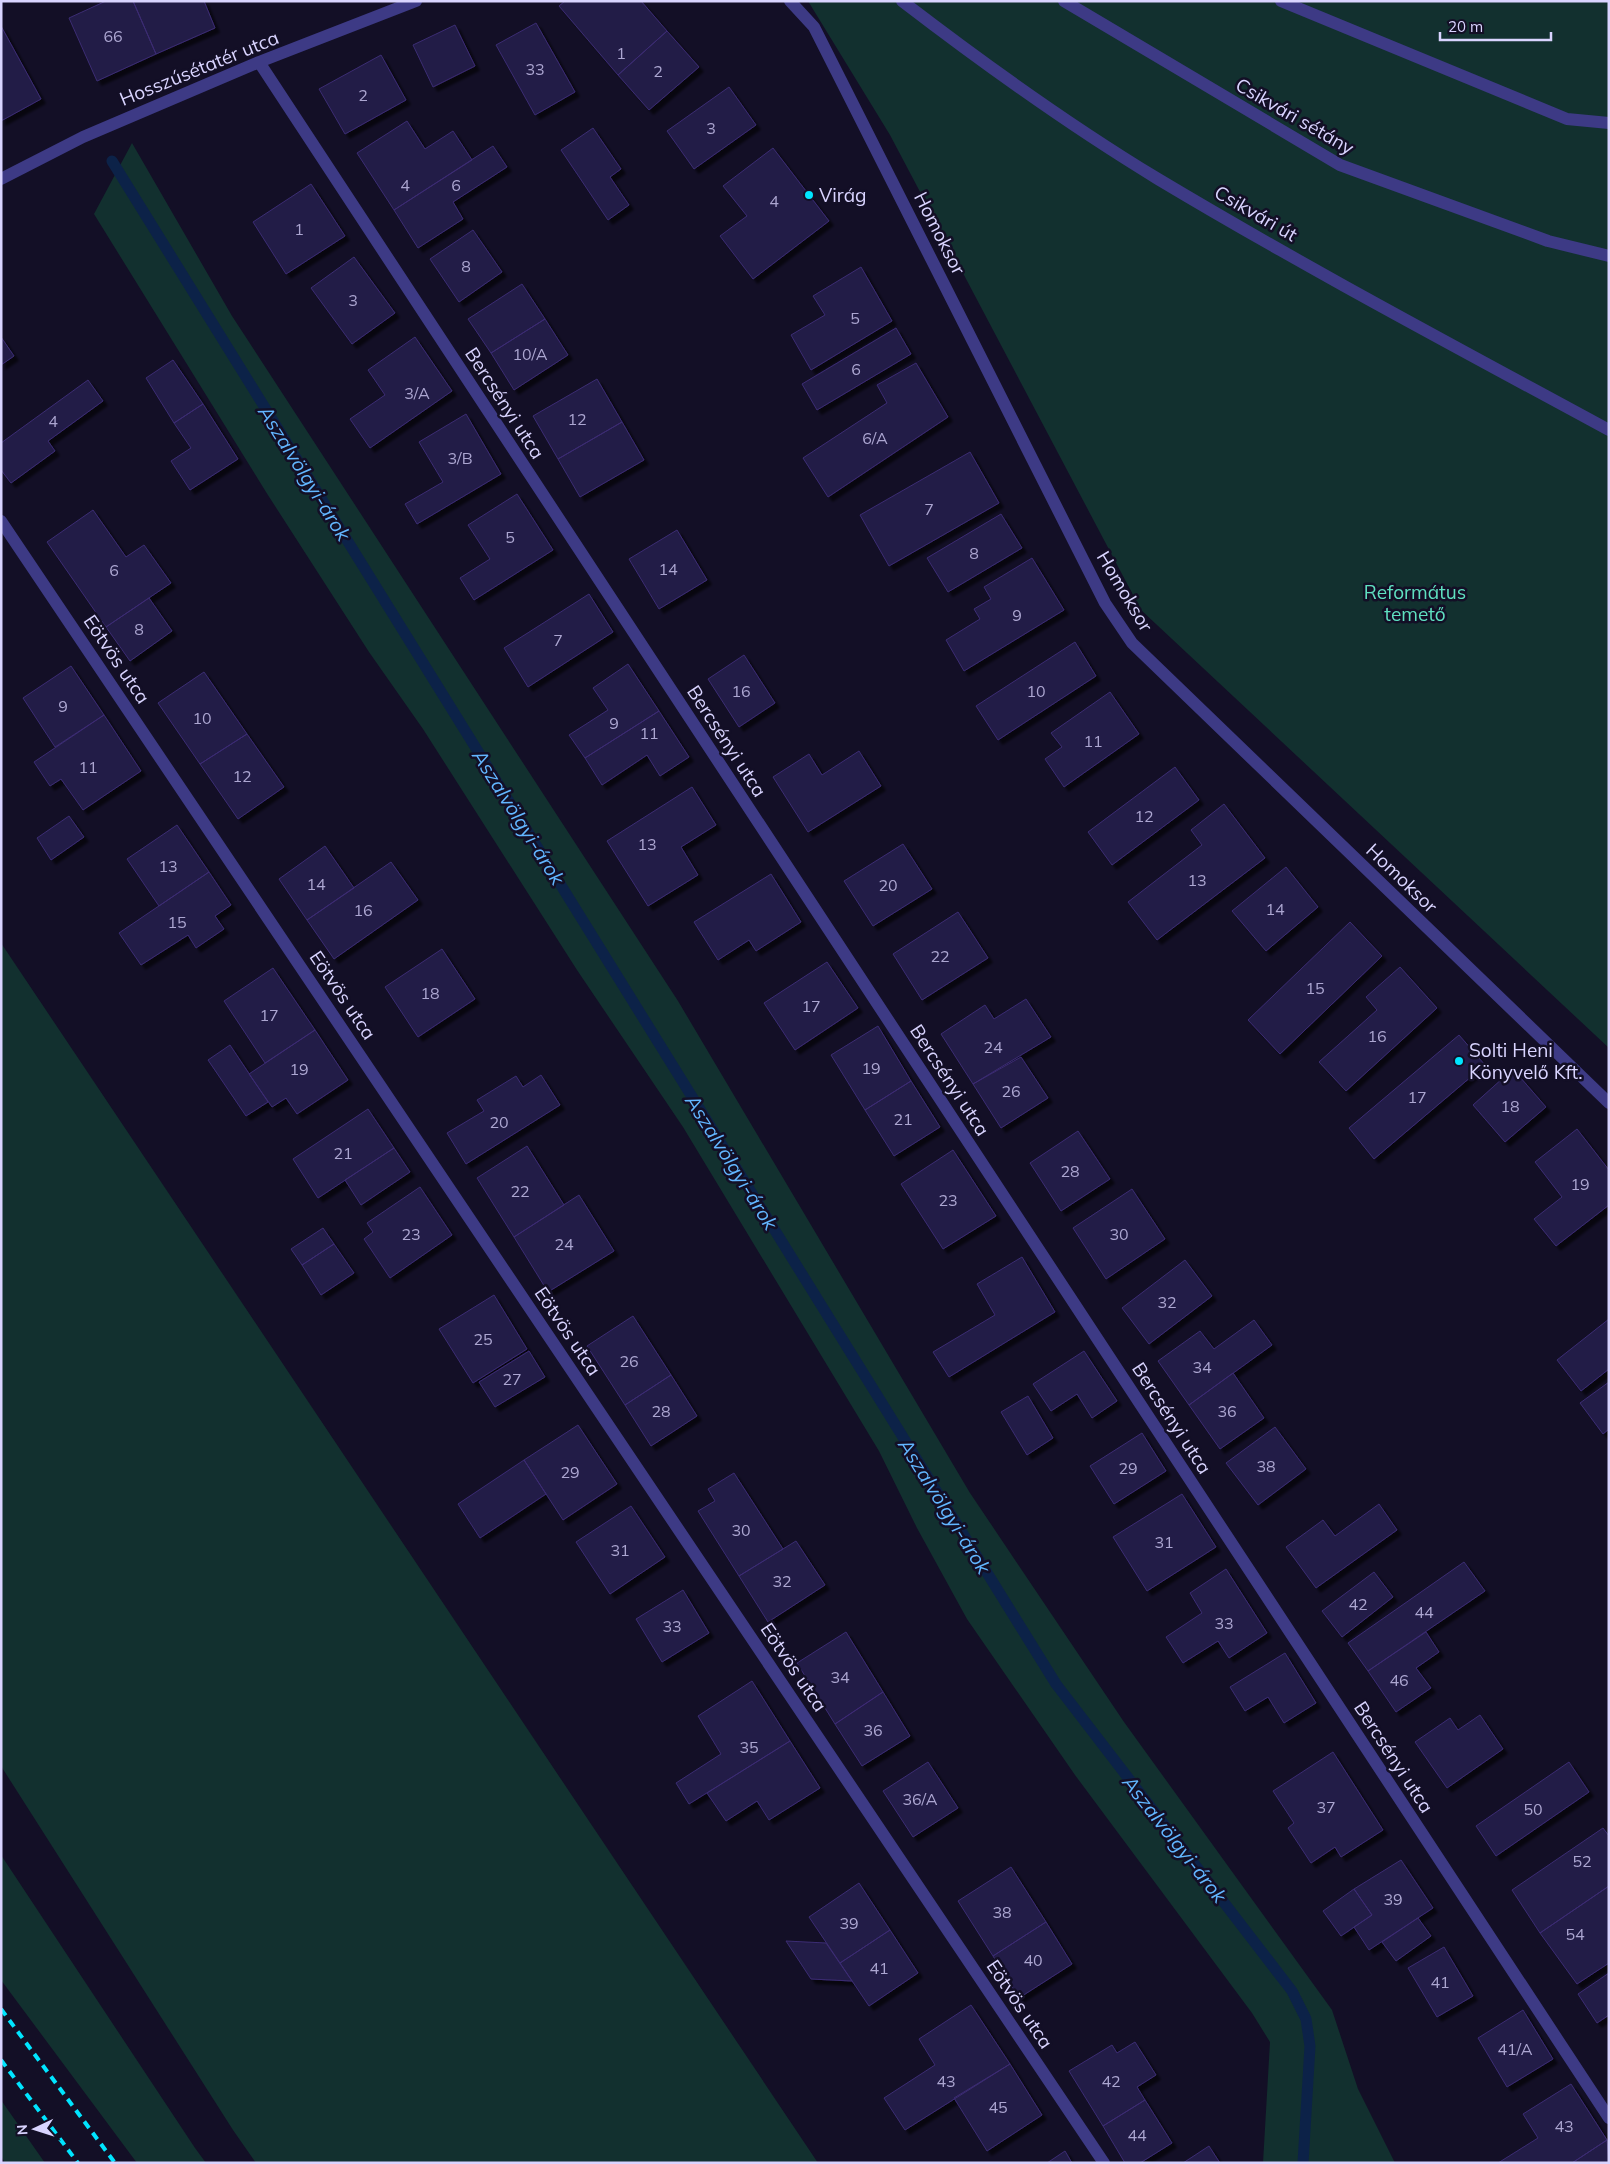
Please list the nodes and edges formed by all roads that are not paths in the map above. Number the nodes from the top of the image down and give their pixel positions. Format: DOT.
graph roads {
  1 [pos="416,1"];
  2 [pos="790,1"];
  3 [pos="902,1"];
  4 [pos="1064,1"];
  5 [pos="1281,1"];
  6 [pos="259,62"];
  7 [pos="1609,123"];
  8 [pos="1,179"];
  9 [pos="1609,256"];
  10 [pos="1609,430"];
  11 [pos="1,521"];
  12 [pos="1609,1103"];
  13 [pos="1609,2118"];
  14 [pos="1104,2163"];
  1 -- 6 [label="street, Hosszúsétatér utca"];
  2 -- 12 [label="street, Homoksor"];
  3 -- 10 [label="street, Csikvári út"];
  4 -- 9 [label="street, Csikvári sétány"];
  5 -- 7 [label="street"];
  6 -- 8 [label="street, Hosszúsétatér utca"];
  6 -- 13 [label="street, Bercsényi utca"];
  11 -- 14 [label="street, Eötvös utca"];
}
